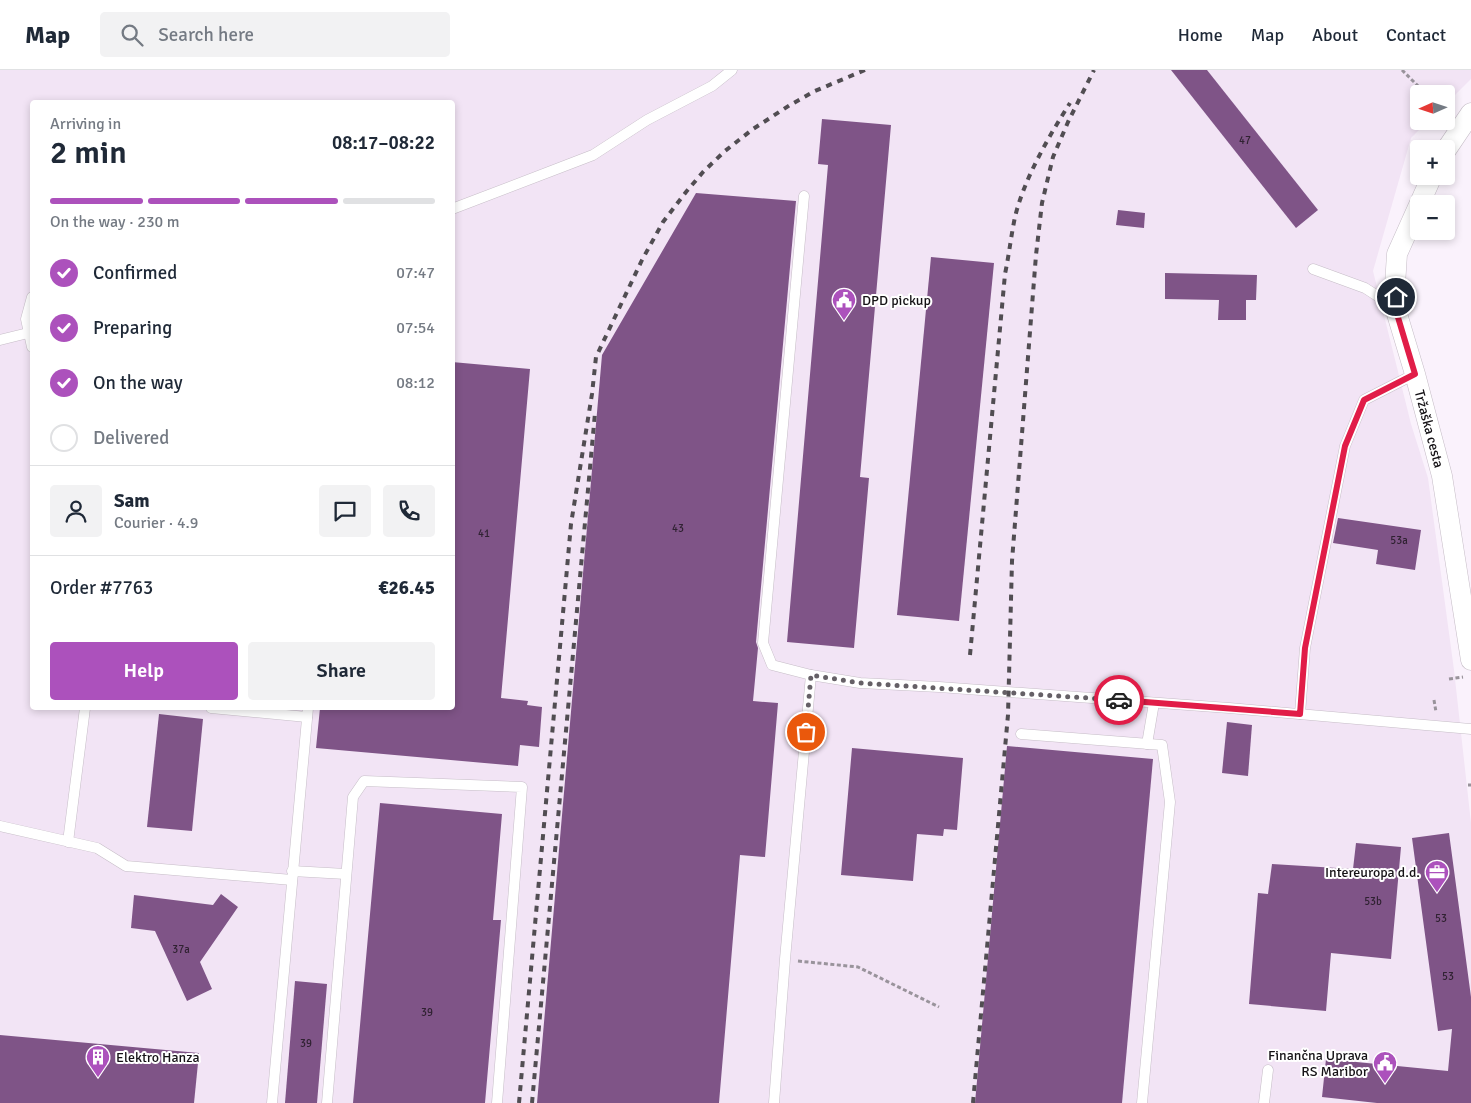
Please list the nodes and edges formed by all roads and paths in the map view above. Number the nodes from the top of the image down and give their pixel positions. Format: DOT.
graph roads {
  1 [pos="732,70"];
  2 [pos="1402,70"];
  3 [pos="1417,85"];
  4 [pos="1471,113"];
  5 [pos="1453,140"];
  6 [pos="1428,185"];
  7 [pos="804,196"];
  8 [pos="455,208"];
  9 [pos="1313,269"];
  10 [pos="30,305"];
  11 [pos="1397,309"];
  12 [pos="28,333"];
  13 [pos="0,340"];
  14 [pos="30,340"];
  15 [pos="1415,374"];
  16 [pos="1471,660"];
  17 [pos="811,675"];
  18 [pos="1154,703"];
  19 [pos="85,710"];
  20 [pos="259,710"];
  21 [pos="307,712"];
  22 [pos="1300,714"];
  23 [pos="1471,729"];
  24 [pos="1021,734"];
  25 [pos="1147,744"];
  26 [pos="0,826"];
  27 [pos="68,842"];
  28 [pos="346,874"];
  29 [pos="292,876"];
  30 [pos="785,959"];
  31 [pos="939,1007"];
  32 [pos="1268,1070"];
  33 [pos="272,1103"];
  34 [pos="327,1103"];
  35 [pos="497,1103"];
  36 [pos="774,1103"];
  37 [pos="1142,1103"];
  38 [pos="1264,1103"];
  1 -- 8 [label="lane"];
  2 -- 3 [label="path"];
  4 -- 5 [label="street"];
  6 -- 11 [label="street, Tržaška cesta"];
  7 -- 17 [label="lane"];
  9 -- 11 [label="lane"];
  10 -- 12 [label="lane"];
  11 -- 15 [label="street, Tržaška cesta"];
  12 -- 13 [label="lane"];
  12 -- 14 [label="lane"];
  15 -- 16 [label="street, Tržaška cesta"];
  15 -- 22 [label="lane"];
  17 -- 18 [label="lane"];
  17 -- 30 [label="lane"];
  18 -- 22 [label="lane"];
  18 -- 25 [label="lane"];
  19 -- 27 [label="lane"];
  20 -- 21 [label="lane"];
  21 -- 29 [label="lane"];
  22 -- 23 [label="lane"];
  24 -- 25 [label="lane"];
  25 -- 37 [label="lane"];
  26 -- 27 [label="lane"];
  27 -- 29 [label="lane"];
  28 -- 29 [label="lane"];
  28 -- 34 [label="lane"];
  28 -- 35 [label="lane"];
  29 -- 33 [label="lane"];
  30 -- 31 [label="path"];
  30 -- 36 [label="lane"];
  32 -- 38 [label="lane"];
}
